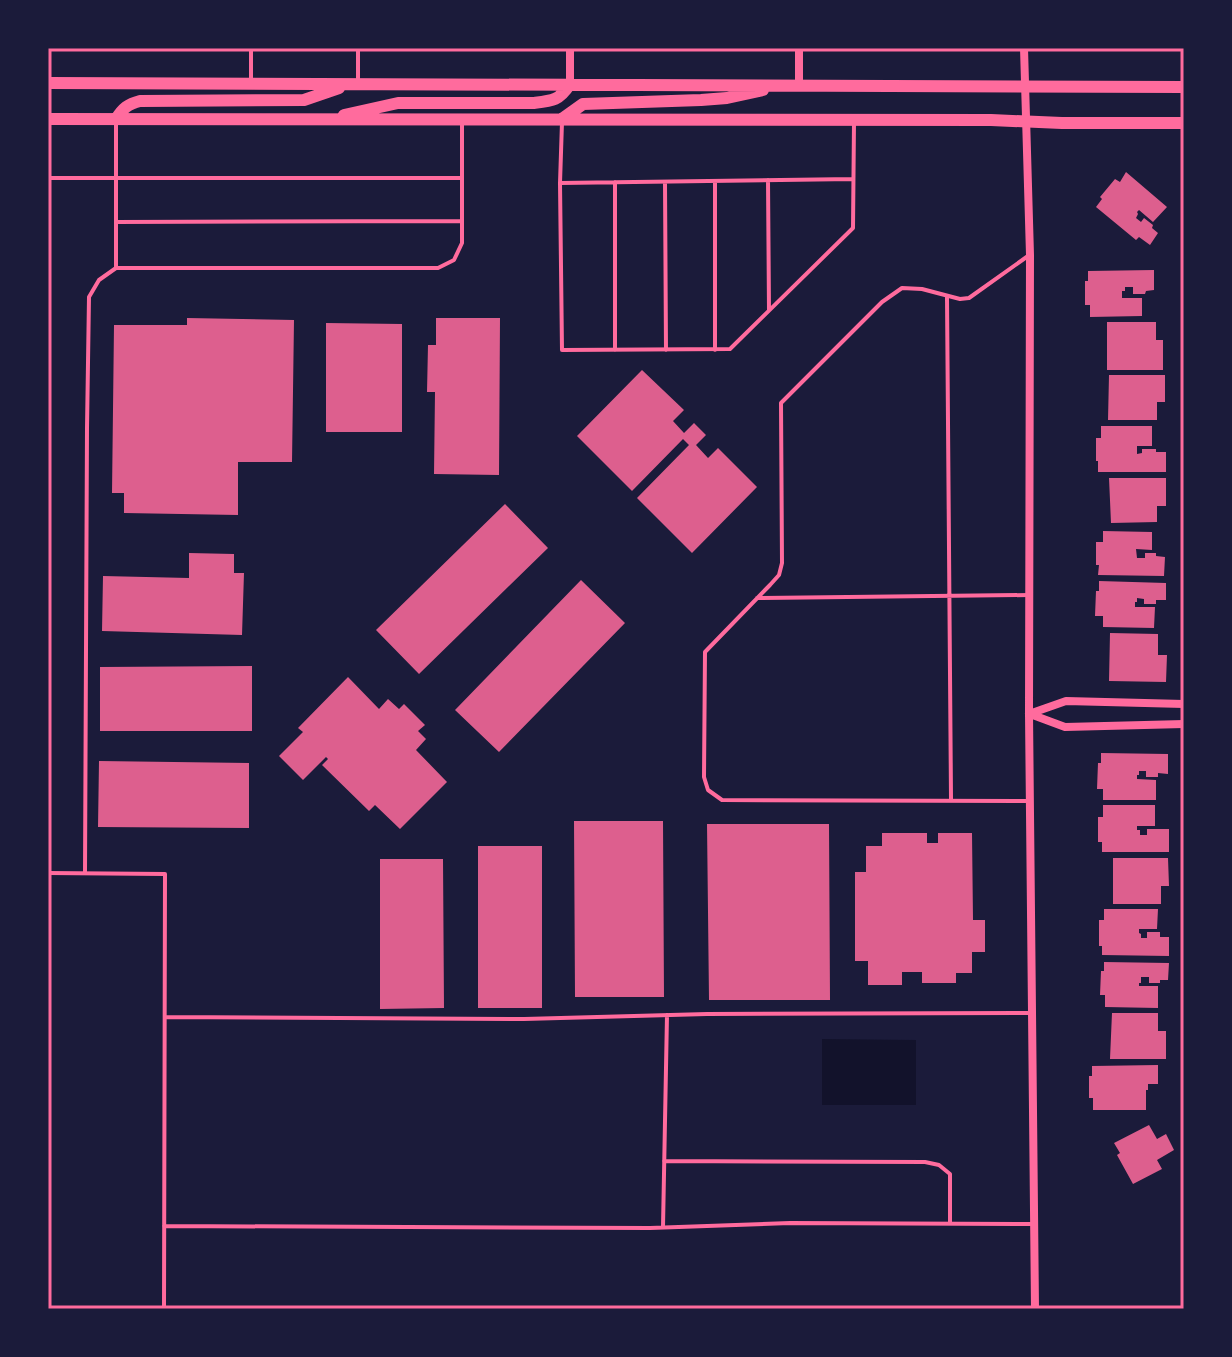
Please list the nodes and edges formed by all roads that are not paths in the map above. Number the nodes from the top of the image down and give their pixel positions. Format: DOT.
graph roads {
  1 [pos="251,48"];
  2 [pos="358,48"];
  3 [pos="570,48"];
  4 [pos="799,48"];
  5 [pos="1024,48"];
  6 [pos="48,83"];
  7 [pos="251,83"];
  8 [pos="354,84"];
  9 [pos="570,84"];
  10 [pos="792,85"];
  11 [pos="1024,85"];
  12 [pos="1184,87"];
  13 [pos="48,119"];
  14 [pos="116,119"];
  15 [pos="329,119"];
  16 [pos="462,119"];
  17 [pos="562,119"];
  18 [pos="854,119"];
  19 [pos="1027,122"];
  20 [pos="1184,123"];
  21 [pos="48,178"];
  22 [pos="461,178"];
  23 [pos="116,179"];
  24 [pos="853,179"];
  25 [pos="768,180"];
  26 [pos="715,181"];
  27 [pos="615,182"];
  28 [pos="665,182"];
  29 [pos="560,183"];
  30 [pos="462,221"];
  31 [pos="116,222"];
  32 [pos="1030,255"];
  33 [pos="116,268"];
  34 [pos="947,297"];
  35 [pos="769,311"];
  36 [pos="615,350"];
  37 [pos="666,350"];
  38 [pos="715,350"];
  39 [pos="1029,595"];
  40 [pos="949,596"];
  41 [pos="757,598"];
  42 [pos="1184,704"];
  43 [pos="1029,714"];
  44 [pos="1184,724"];
  45 [pos="951,799"];
  46 [pos="1030,801"];
  47 [pos="48,873"];
  48 [pos="85,873"];
  49 [pos="1033,1013"];
  50 [pos="667,1015"];
  51 [pos="165,1017"];
  52 [pos="664,1161"];
  53 [pos="950,1223"];
  54 [pos="1034,1224"];
  55 [pos="164,1226"];
  56 [pos="663,1227"];
  57 [pos="164,1309"];
  58 [pos="1035,1309"];
  1 -- 7 [label="lane"];
  2 -- 8 [label="lane"];
  3 -- 9 [label="street"];
  4 -- 10 [label="street"];
  5 -- 11 [label="street"];
  6 -- 7 [label="main road"];
  7 -- 8 [label="main road"];
  8 -- 9 [label="main road"];
  8 -- 14 [label="main road"];
  9 -- 10 [label="main road"];
  9 -- 15 [label="main road"];
  10 -- 11 [label="main road"];
  10 -- 17 [label="main road"];
  11 -- 12 [label="main road"];
  11 -- 19 [label="street"];
  13 -- 14 [label="main road"];
  14 -- 15 [label="main road"];
  14 -- 23 [label="lane"];
  15 -- 16 [label="main road"];
  16 -- 17 [label="main road"];
  16 -- 22 [label="lane"];
  17 -- 18 [label="main road"];
  17 -- 29 [label="lane"];
  18 -- 19 [label="main road"];
  18 -- 24 [label="lane"];
  19 -- 20 [label="main road"];
  19 -- 32 [label="street"];
  21 -- 23 [label="lane"];
  22 -- 23 [label="lane"];
  22 -- 30 [label="lane"];
  23 -- 31 [label="lane"];
  24 -- 25 [label="lane"];
  24 -- 35 [label="lane"];
  25 -- 26 [label="lane"];
  25 -- 35 [label="lane"];
  26 -- 28 [label="lane"];
  26 -- 38 [label="lane"];
  27 -- 28 [label="lane"];
  27 -- 29 [label="lane"];
  27 -- 36 [label="lane"];
  28 -- 37 [label="lane"];
  29 -- 36 [label="lane"];
  30 -- 31 [label="lane"];
  30 -- 33 [label="lane"];
  31 -- 33 [label="lane"];
  32 -- 34 [label="lane"];
  32 -- 39 [label="street"];
  33 -- 48 [label="lane"];
  34 -- 40 [label="lane"];
  34 -- 41 [label="lane"];
  35 -- 38 [label="lane"];
  36 -- 37 [label="lane"];
  37 -- 38 [label="lane"];
  39 -- 40 [label="lane"];
  39 -- 43 [label="street"];
  40 -- 41 [label="lane"];
  40 -- 45 [label="lane"];
  41 -- 45 [label="lane"];
  42 -- 43 [label="street"];
  43 -- 44 [label="street"];
  43 -- 46 [label="street"];
  45 -- 46 [label="lane"];
  46 -- 49 [label="street"];
  47 -- 48 [label="lane"];
  48 -- 51 [label="lane"];
  49 -- 50 [label="lane"];
  49 -- 54 [label="street"];
  50 -- 51 [label="lane"];
  50 -- 52 [label="lane"];
  51 -- 55 [label="lane"];
  52 -- 53 [label="lane"];
  52 -- 56 [label="lane"];
  53 -- 54 [label="lane"];
  53 -- 56 [label="lane"];
  54 -- 58 [label="street"];
  55 -- 56 [label="lane"];
  55 -- 57 [label="lane"];
}
